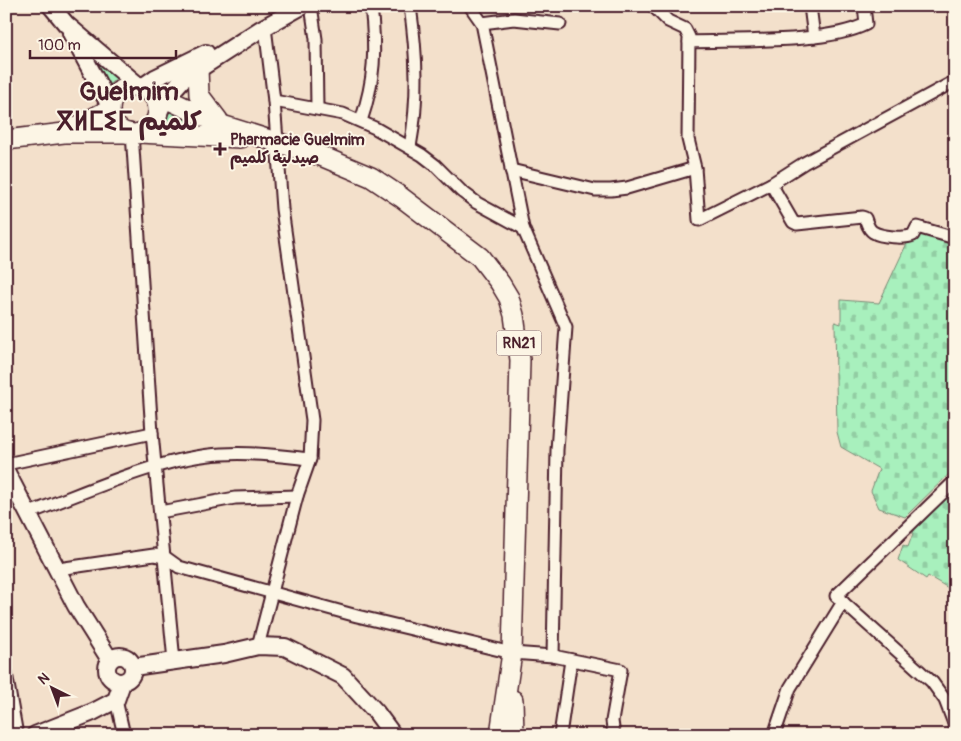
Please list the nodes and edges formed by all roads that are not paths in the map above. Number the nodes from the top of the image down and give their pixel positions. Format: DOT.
graph roads {
  1 [pos="51,6"];
  2 [pos="302,6"];
  3 [pos="311,6"];
  4 [pos="371,6"];
  5 [pos="410,6"];
  6 [pos="470,6"];
  7 [pos="653,6"];
  8 [pos="810,6"];
  9 [pos="864,6"];
  10 [pos="482,23"];
  11 [pos="66,24"];
  12 [pos="560,24"];
  13 [pos="263,28"];
  14 [pos="814,37"];
  15 [pos="689,42"];
  16 [pos="198,68"];
  17 [pos="955,80"];
  18 [pos="143,88"];
  19 [pos="166,98"];
  20 [pos="274,101"];
  21 [pos="110,108"];
  22 [pos="318,108"];
  23 [pos="157,116"];
  24 [pos="361,121"];
  25 [pos="222,125"];
  26 [pos="64,133"];
  27 [pos="133,133"];
  28 [pos="6,140"];
  29 [pos="274,142"];
  30 [pos="410,147"];
  31 [pos="695,168"];
  32 [pos="511,170"];
  33 [pos="771,184"];
  34 [pos="523,228"];
  35 [pos="955,238"];
  36 [pos="152,433"];
  37 [pos="310,459"];
  38 [pos="6,464"];
  39 [pos="155,467"];
  40 [pos="6,471"];
  41 [pos="955,481"];
  42 [pos="297,496"];
  43 [pos="13,498"];
  44 [pos="160,512"];
  45 [pos="29,513"];
  46 [pos="165,557"];
  47 [pos="58,569"];
  48 [pos="272,593"];
  49 [pos="843,602"];
  50 [pos="258,646"];
  51 [pos="512,653"];
  52 [pos="553,656"];
  53 [pos="110,660"];
  54 [pos="572,660"];
  55 [pos="174,661"];
  56 [pos="133,667"];
  57 [pos="6,674"];
  58 [pos="122,683"];
  59 [pos="116,700"];
  60 [pos="955,726"];
  61 [pos="507,734"];
  62 [pos="17,735"];
  63 [pos="34,735"];
  64 [pos="124,735"];
  65 [pos="393,735"];
  66 [pos="560,735"];
  67 [pos="614,735"];
  68 [pos="774,735"];
  1 -- 11 [label="street"];
  2 -- 13 [label="street"];
  3 -- 22 [label="street"];
  4 -- 24 [label="street"];
  5 -- 30 [label="street"];
  6 -- 10 [label="street"];
  7 -- 15 [label="street"];
  8 -- 14 [label="street"];
  9 -- 14 [label="street"];
  10 -- 12 [label="street"];
  10 -- 32 [label="street"];
  11 -- 18 [label="street"];
  11 -- 21 [label="street"];
  13 -- 16 [label="street"];
  13 -- 18 [label="street"];
  13 -- 20 [label="street"];
  14 -- 15 [label="street"];
  15 -- 31 [label="street"];
  16 -- 19 [label="street"];
  16 -- 25 [label="main road"];
  17 -- 33 [label="street"];
  18 -- 19 [label="main road, RN21"];
  18 -- 21 [label="main road, RN21"];
  18 -- 23 [label="main road"];
  19 -- 23 [label="street"];
  19 -- 25 [label="main road, RN21"];
  20 -- 22 [label="street"];
  20 -- 29 [label="street"];
  21 -- 26 [label="main road, RN21"];
  21 -- 27 [label="main road"];
  22 -- 24 [label="street"];
  23 -- 27 [label="main road"];
  24 -- 30 [label="street"];
  25 -- 29 [label="main road, RN21"];
  26 -- 27 [label="main road, RN21"];
  26 -- 28 [label="main road, RN21"];
  27 -- 29 [label="main road, RN21"];
  27 -- 36 [label="street"];
  29 -- 37 [label="street"];
  29 -- 51 [label="main road, RN21"];
  30 -- 34 [label="street"];
  31 -- 32 [label="street"];
  31 -- 33 [label="street"];
  32 -- 34 [label="street"];
  33 -- 35 [label="street"];
  34 -- 52 [label="street"];
  36 -- 38 [label="street"];
  36 -- 39 [label="street"];
  37 -- 39 [label="street"];
  37 -- 42 [label="street"];
  39 -- 44 [label="street"];
  39 -- 45 [label="street"];
  40 -- 43 [label="street"];
  41 -- 49 [label="street"];
  42 -- 44 [label="street"];
  42 -- 48 [label="street"];
  43 -- 45 [label="street"];
  44 -- 46 [label="street"];
  45 -- 47 [label="street"];
  46 -- 47 [label="street"];
  46 -- 48 [label="street"];
  46 -- 55 [label="street"];
  47 -- 53 [label="street"];
  48 -- 50 [label="street"];
  48 -- 51 [label="street"];
  49 -- 60 [label="street"];
  49 -- 68 [label="street"];
  50 -- 55 [label="street"];
  50 -- 65 [label="street"];
  51 -- 52 [label="street"];
  51 -- 61 [label="main road, RN21"];
  52 -- 54 [label="street"];
  53 -- 56 [label="street"];
  53 -- 58 [label="street"];
  54 -- 66 [label="street"];
  54 -- 67 [label="street"];
  55 -- 56 [label="street"];
  56 -- 58 [label="street"];
  57 -- 62 [label="street"];
  58 -- 59 [label="street"];
  59 -- 63 [label="street"];
  59 -- 64 [label="street"];
}
